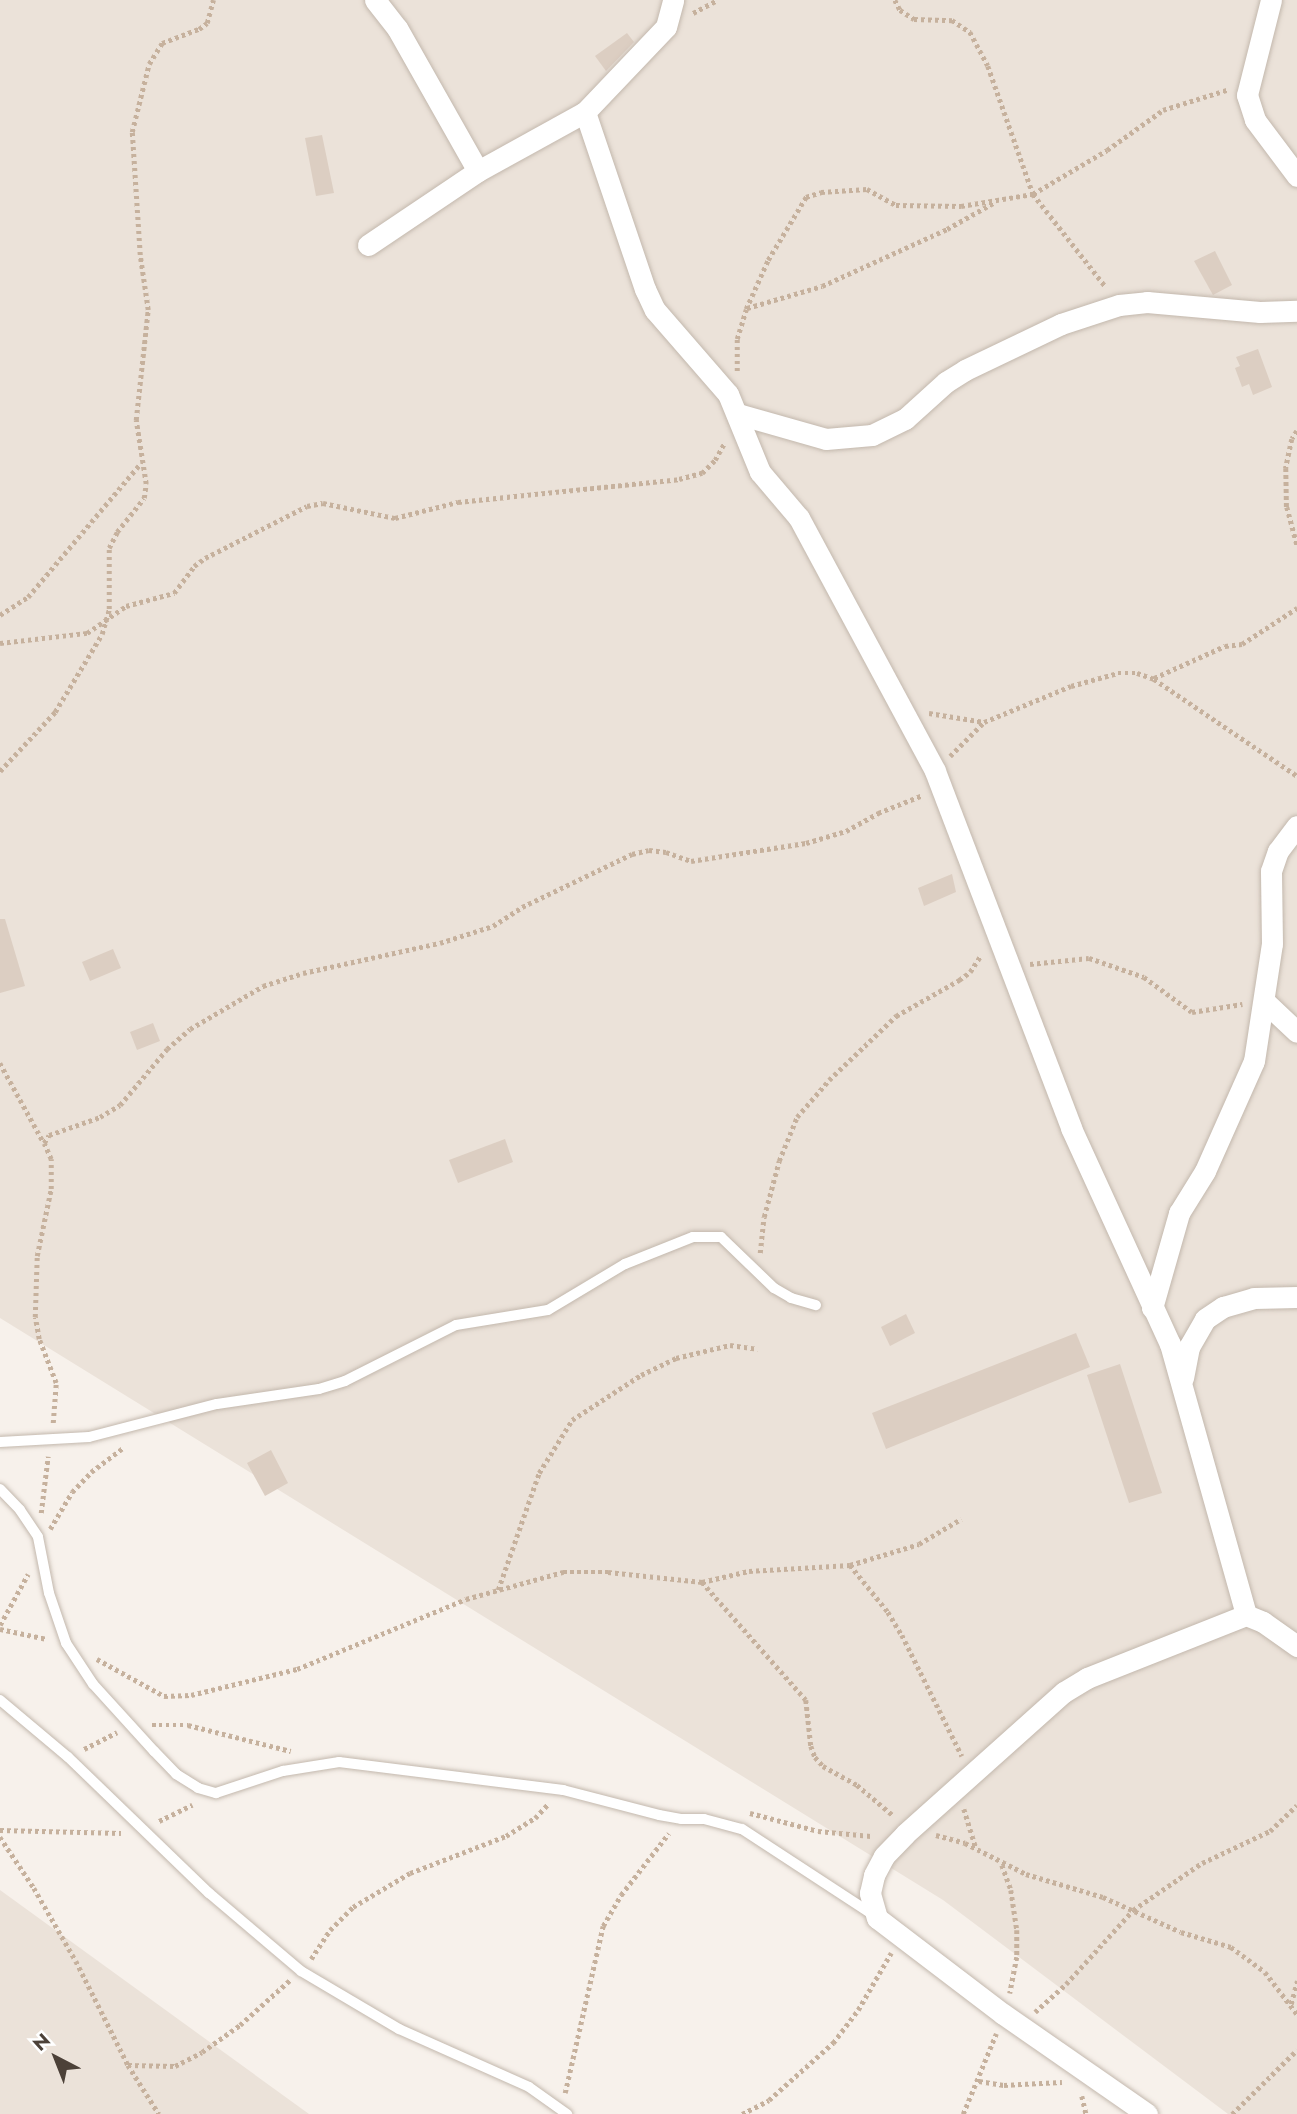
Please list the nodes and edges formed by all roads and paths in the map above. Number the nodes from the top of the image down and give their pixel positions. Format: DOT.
graph roads {
  1 [pos="213,0"];
  2 [pos="375,0"];
  3 [pos="673,0"];
  4 [pos="895,0"];
  5 [pos="1271,0"];
  6 [pos="1248,85"];
  7 [pos="585,112"];
  8 [pos="478,171"];
  9 [pos="1297,176"];
  10 [pos="1033,194"];
  11 [pos="999,200"];
  12 [pos="368,245"];
  13 [pos="1119,305"];
  14 [pos="746,309"];
  15 [pos="1297,311"];
  16 [pos="738,382"];
  17 [pos="738,415"];
  18 [pos="1297,431"];
  19 [pos="142,462"];
  20 [pos="1297,545"];
  21 [pos="1297,608"];
  22 [pos="0,615"];
  23 [pos="107,620"];
  24 [pos="0,643"];
  25 [pos="1154,679"];
  26 [pos="905,712"];
  27 [pos="984,722"];
  28 [pos="0,771"];
  29 [pos="1297,776"];
  30 [pos="937,779"];
  31 [pos="1297,826"];
  32 [pos="988,913"];
  33 [pos="1011,969"];
  34 [pos="1264,1001"];
  35 [pos="1297,1032"];
  36 [pos="0,1063"];
  37 [pos="44,1143"];
  38 [pos="755,1269"];
  39 [pos="1297,1297"];
  40 [pos="816,1305"];
  41 [pos="1152,1308"];
  42 [pos="758,1349"];
  43 [pos="1182,1383"];
  44 [pos="51,1440"];
  45 [pos="133,1441"];
  46 [pos="0,1442"];
  47 [pos="0,1489"];
  48 [pos="961,1519"];
  49 [pos="40,1541"];
  50 [pos="850,1565"];
  51 [pos="702,1582"];
  52 [pos="498,1591"];
  53 [pos="1245,1615"];
  54 [pos="0,1627"];
  55 [pos="66,1643"];
  56 [pos="1297,1646"];
  57 [pos="0,1700"];
  58 [pos="131,1726"];
  59 [pos="303,1754"];
  60 [pos="68,1757"];
  61 [pos="969,1779"];
  62 [pos="563,1790"];
  63 [pos="216,1793"];
  64 [pos="1297,1805"];
  65 [pos="681,1819"];
  66 [pos="704,1819"];
  67 [pos="0,1830"];
  68 [pos="141,1830"];
  69 [pos="907,1832"];
  70 [pos="0,1837"];
  71 [pos="976,1849"];
  72 [pos="1001,1864"];
  73 [pos="1133,1910"];
  74 [pos="877,1918"];
  75 [pos="900,1937"];
  76 [pos="300,1971"];
  77 [pos="1297,1981"];
  78 [pos="1291,2006"];
  79 [pos="1297,2014"];
  80 [pos="1009,2018"];
  81 [pos="1297,2050"];
  82 [pos="128,2066"];
  83 [pos="979,2081"];
  84 [pos="1067,2081"];
  85 [pos="564,2112"];
  86 [pos="159,2114"];
  87 [pos="742,2114"];
  88 [pos="963,2114"];
  89 [pos="1147,2114"];
  90 [pos="1232,2114"];
  1 -- 19 [label="path"];
  2 -- 8 [label="street"];
  3 -- 7 [label="street"];
  4 -- 10 [label="path"];
  5 -- 6 [label="street"];
  6 -- 9 [label="street"];
  6 -- 10 [label="path"];
  7 -- 8 [label="street"];
  7 -- 17 [label="street"];
  8 -- 12 [label="street"];
  10 -- 11 [label="path"];
  10 -- 13 [label="path"];
  11 -- 14 [label="path"];
  11 -- 14 [label="path"];
  13 -- 15 [label="street"];
  13 -- 17 [label="street"];
  14 -- 16 [label="path"];
  17 -- 23 [label="path"];
  17 -- 26 [label="street"];
  18 -- 20 [label="path"];
  19 -- 22 [label="path"];
  19 -- 23 [label="path"];
  21 -- 25 [label="path"];
  23 -- 24 [label="path"];
  23 -- 28 [label="path"];
  25 -- 27 [label="path"];
  25 -- 29 [label="path"];
  26 -- 27 [label="path"];
  26 -- 30 [label="street"];
  27 -- 30 [label="path"];
  30 -- 32 [label="street"];
  30 -- 37 [label="path"];
  31 -- 34 [label="street"];
  32 -- 33 [label="street"];
  32 -- 38 [label="path"];
  33 -- 34 [label="path"];
  33 -- 41 [label="street"];
  34 -- 35 [label="street"];
  34 -- 41 [label="street"];
  36 -- 37 [label="path"];
  37 -- 44 [label="path"];
  38 -- 40 [label="lane"];
  38 -- 44 [label="lane"];
  39 -- 43 [label="street"];
  41 -- 43 [label="street"];
  42 -- 52 [label="path"];
  43 -- 53 [label="street"];
  44 -- 46 [label="lane"];
  44 -- 49 [label="path"];
  45 -- 49 [label="path"];
  47 -- 49 [label="lane"];
  48 -- 50 [label="path"];
  49 -- 54 [label="path"];
  49 -- 55 [label="lane"];
  50 -- 51 [label="path"];
  50 -- 61 [label="path"];
  51 -- 52 [label="path"];
  51 -- 69 [label="path"];
  52 -- 55 [label="path"];
  53 -- 56 [label="street"];
  53 -- 61 [label="street"];
  54 -- 55 [label="path"];
  55 -- 58 [label="lane"];
  57 -- 60 [label="lane"];
  58 -- 59 [label="path"];
  58 -- 60 [label="path"];
  58 -- 63 [label="lane"];
  60 -- 68 [label="lane"];
  61 -- 69 [label="street"];
  61 -- 71 [label="path"];
  62 -- 63 [label="lane"];
  62 -- 65 [label="lane"];
  62 -- 76 [label="path"];
  63 -- 68 [label="path"];
  64 -- 73 [label="path"];
  65 -- 66 [label="lane"];
  65 -- 85 [label="path"];
  66 -- 69 [label="path"];
  66 -- 74 [label="lane"];
  67 -- 68 [label="path"];
  68 -- 76 [label="lane"];
  69 -- 71 [label="path"];
  69 -- 74 [label="street"];
  70 -- 82 [label="path"];
  71 -- 72 [label="path"];
  72 -- 73 [label="path"];
  72 -- 80 [label="path"];
  73 -- 78 [label="path"];
  73 -- 80 [label="path"];
  74 -- 75 [label="street"];
  75 -- 80 [label="street"];
  75 -- 87 [label="path"];
  76 -- 82 [label="path"];
  76 -- 85 [label="lane"];
  77 -- 78 [label="path"];
  78 -- 79 [label="path"];
  80 -- 83 [label="path"];
  80 -- 89 [label="street"];
  81 -- 90 [label="path"];
  82 -- 86 [label="path"];
  83 -- 84 [label="path"];
  83 -- 88 [label="path"];
}
